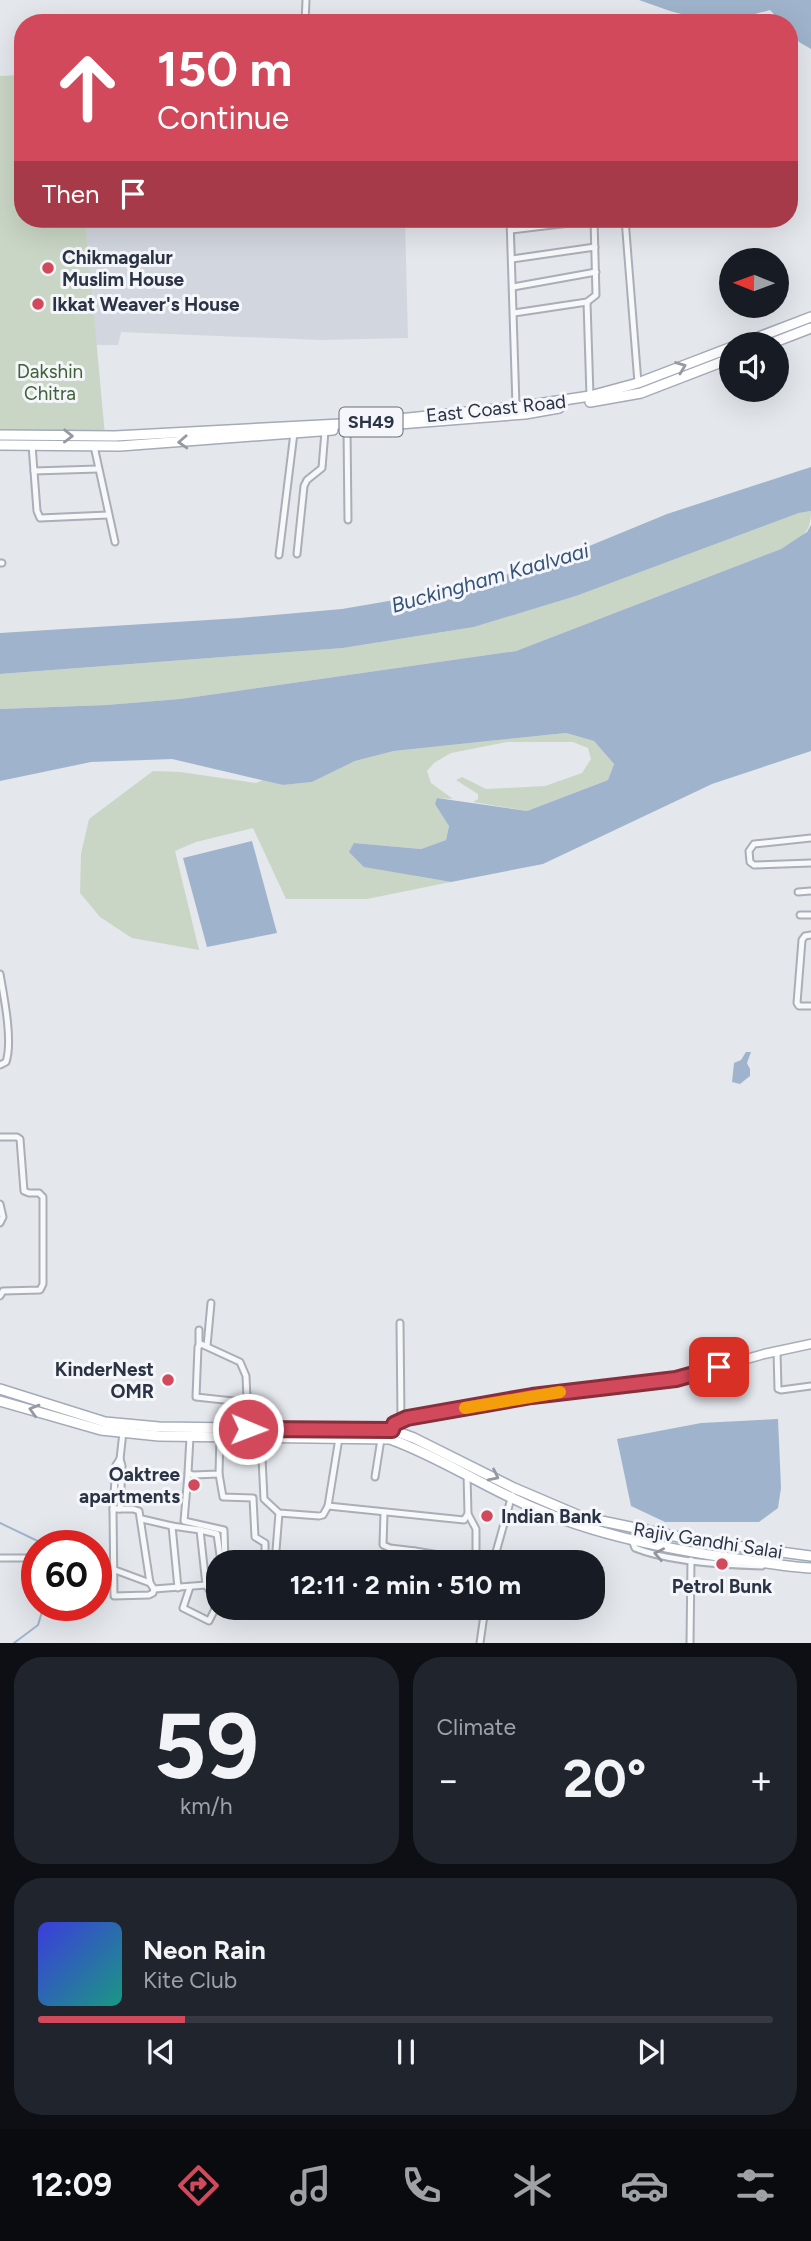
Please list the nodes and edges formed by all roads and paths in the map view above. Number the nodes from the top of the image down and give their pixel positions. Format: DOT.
graph roads {
  1 [pos="526,228"];
  2 [pos="594,228"];
  3 [pos="626,228"];
  4 [pos="511,230"];
  5 [pos="595,247"];
  6 [pos="512,259"];
  7 [pos="596,272"];
  8 [pos="513,287"];
  9 [pos="587,302"];
  10 [pos="514,313"];
  11 [pos="811,317"];
  12 [pos="811,328"];
  13 [pos="772,332"];
  14 [pos="789,336"];
  15 [pos="719,352"];
  16 [pos="719,363"];
  17 [pos="638,383"];
  18 [pos="590,396"];
  19 [pos="516,406"];
  20 [pos="347,429"];
  21 [pos="325,431"];
  22 [pos="294,433"];
  23 [pos="0,435"];
  24 [pos="108,441"];
  25 [pos="0,445"];
  26 [pos="32,445"];
  27 [pos="94,446"];
  28 [pos="98,469"];
  29 [pos="34,471"];
  30 [pos="108,515"];
  31 [pos="348,520"];
  32 [pos="115,542"];
  33 [pos="297,554"];
  34 [pos="279,555"];
  35 [pos="811,838"];
  36 [pos="811,863"];
  37 [pos="811,891"];
  38 [pos="798,892"];
  39 [pos="800,915"];
  40 [pos="811,915"];
  41 [pos="811,935"];
  42 [pos="0,974"];
  43 [pos="811,1006"];
  44 [pos="0,1065"];
  45 [pos="0,1137"];
  46 [pos="0,1204"];
  47 [pos="0,1223"];
  48 [pos="0,1294"];
  49 [pos="211,1303"];
  50 [pos="400,1323"];
  51 [pos="200,1330"];
  52 [pos="811,1344"];
  53 [pos="199,1345"];
  54 [pos="207,1346"];
  55 [pos="778,1351"];
  56 [pos="811,1386"];
  57 [pos="0,1389"];
  58 [pos="247,1399"];
  59 [pos="0,1401"];
  60 [pos="401,1419"];
  61 [pos="248,1429"];
  62 [pos="123,1432"];
  63 [pos="387,1436"];
  64 [pos="190,1437"];
  65 [pos="220,1437"];
  66 [pos="261,1437"];
  67 [pos="339,1438"];
  68 [pos="188,1474"];
  69 [pos="219,1474"];
  70 [pos="467,1474"];
  71 [pos="375,1477"];
  72 [pos="514,1488"];
  73 [pos="512,1498"];
  74 [pos="328,1506"];
  75 [pos="117,1509"];
  76 [pos="279,1513"];
  77 [pos="384,1513"];
  78 [pos="468,1514"];
  79 [pos="142,1518"];
  80 [pos="172,1526"];
  81 [pos="200,1530"];
  82 [pos="632,1540"];
  83 [pos="220,1550"];
  84 [pos="223,1550"];
  85 [pos="265,1550"];
  86 [pos="276,1550"];
  87 [pos="407,1550"];
  88 [pos="476,1550"];
  89 [pos="497,1550"];
  90 [pos="811,1556"];
  91 [pos="0,1558"];
  92 [pos="21,1558"];
  93 [pos="691,1560"];
  94 [pos="775,1564"];
  95 [pos="811,1568"];
  96 [pos="115,1570"];
  97 [pos="150,1583"];
  98 [pos="206,1585"];
  99 [pos="190,1587"];
  100 [pos="178,1588"];
  101 [pos="154,1589"];
  102 [pos="206,1619"];
  103 [pos="483,1620"];
  104 [pos="480,1643"];
  105 [pos="690,1643"];
  1 -- 4 [label="street"];
  2 -- 5 [label="street"];
  3 -- 17 [label="street"];
  4 -- 6 [label="street"];
  5 -- 6 [label="street"];
  5 -- 7 [label="street"];
  6 -- 8 [label="street"];
  7 -- 8 [label="street"];
  7 -- 9 [label="street"];
  8 -- 10 [label="street"];
  9 -- 10 [label="street"];
  9 -- 18 [label="street"];
  10 -- 19 [label="street"];
  11 -- 13 [label="main road"];
  12 -- 14 [label="main road"];
  17 -- 15 [label="main road, East Coast Road / SH49, one-way"];
  16 -- 20 [label="main road, East Coast Road / SH49"];
  17 -- 18 [label="main road, East Coast Road / SH49"];
  18 -- 19 [label="main road, East Coast Road / SH49"];
  19 -- 24 [label="main road, East Coast Road / SH49"];
  20 -- 21 [label="main road, East Coast Road / SH49"];
  20 -- 31 [label="street"];
  21 -- 22 [label="main road, East Coast Road / SH49"];
  21 -- 33 [label="street"];
  22 -- 24 [label="main road, East Coast Road / SH49, one-way"];
  22 -- 34 [label="street"];
  23 -- 24 [label="main road, East Coast Road / SH49, one-way"];
  24 -- 27 [label="main road, East Coast Road / SH49"];
  25 -- 26 [label="main road, East Coast Road / SH49"];
  26 -- 27 [label="main road, East Coast Road / SH49"];
  26 -- 29 [label="street"];
  27 -- 28 [label="street"];
  28 -- 29 [label="street"];
  28 -- 30 [label="street"];
  29 -- 30 [label="street"];
  30 -- 32 [label="street"];
  35 -- 36 [label="street"];
  37 -- 38 [label="street"];
  39 -- 40 [label="street"];
  41 -- 43 [label="street"];
  42 -- 44 [label="street"];
  45 -- 48 [label="street"];
  46 -- 47 [label="street"];
  49 -- 54 [label="street"];
  50 -- 60 [label="street"];
  51 -- 53 [label="street"];
  52 -- 55 [label="street"];
  53 -- 54 [label="street"];
  53 -- 58 [label="street"];
  54 -- 58 [label="street"];
  55 -- 56 [label="street"];
  55 -- 60 [label="street"];
  57 -- 61 [label="main road, Rajiv Gandhi Salai"];
  58 -- 61 [label="street"];
  62 -- 59 [label="main road, Rajiv Gandhi Salai, one-way"];
  60 -- 63 [label="street"];
  61 -- 63 [label="main road, Rajiv Gandhi Salai"];
  62 -- 64 [label="main road, Rajiv Gandhi Salai"];
  62 -- 75 [label="street"];
  63 -- 67 [label="main road, Rajiv Gandhi Salai"];
  63 -- 70 [label="main road, Rajiv Gandhi Salai"];
  63 -- 71 [label="street"];
  63 -- 72 [label="main road, Rajiv Gandhi Salai, one-way"];
  64 -- 65 [label="main road, Rajiv Gandhi Salai"];
  64 -- 68 [label="street"];
  65 -- 66 [label="main road, Rajiv Gandhi Salai"];
  65 -- 69 [label="street"];
  66 -- 67 [label="main road, Rajiv Gandhi Salai"];
  66 -- 76 [label="street"];
  67 -- 74 [label="street"];
  68 -- 69 [label="street"];
  68 -- 84 [label="street"];
  69 -- 85 [label="street"];
  70 -- 73 [label="main road, Rajiv Gandhi Salai"];
  70 -- 78 [label="street"];
  72 -- 73 [label="street"];
  72 -- 90 [label="main road, Rajiv Gandhi Salai"];
  73 -- 82 [label="main road, Rajiv Gandhi Salai"];
  73 -- 89 [label="street"];
  74 -- 76 [label="street"];
  74 -- 77 [label="street"];
  75 -- 79 [label="street"];
  75 -- 96 [label="street"];
  76 -- 86 [label="street"];
  77 -- 78 [label="street"];
  77 -- 87 [label="street"];
  78 -- 88 [label="street"];
  79 -- 80 [label="street"];
  79 -- 97 [label="street"];
  80 -- 81 [label="street"];
  80 -- 100 [label="street"];
  81 -- 83 [label="street"];
  81 -- 98 [label="street"];
  93 -- 82 [label="street, one-way"];
  82 -- 94 [label="main road, Rajiv Gandhi Salai"];
  91 -- 92 [label="street"];
  93 -- 94 [label="street"];
  93 -- 105 [label="street"];
  94 -- 95 [label="main road, Rajiv Gandhi Salai"];
  96 -- 97 [label="street"];
  96 -- 101 [label="street"];
  97 -- 101 [label="street"];
  98 -- 99 [label="street"];
  99 -- 100 [label="street"];
  99 -- 102 [label="street"];
  100 -- 101 [label="street"];
  103 -- 104 [label="street"];
}
